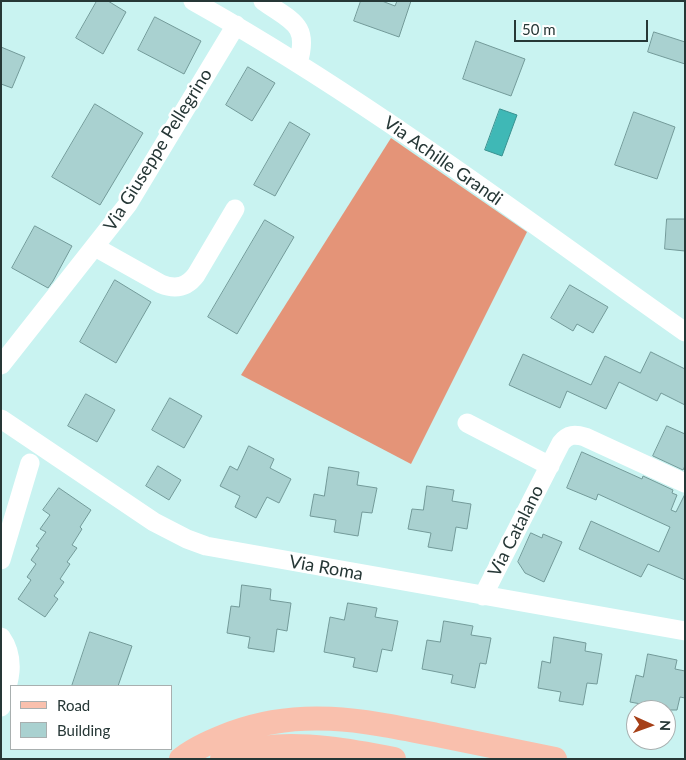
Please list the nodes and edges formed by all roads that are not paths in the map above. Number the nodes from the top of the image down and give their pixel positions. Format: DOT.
graph roads {
  1 [pos="193,1"];
  2 [pos="263,1"];
  3 [pos="236,25"];
  4 [pos="298,63"];
  5 [pos="234,210"];
  6 [pos="95,248"];
  7 [pos="685,332"];
  8 [pos="1,365"];
  9 [pos="1,419"];
  10 [pos="467,423"];
  11 [pos="30,463"];
  12 [pos="550,466"];
  13 [pos="685,483"];
  14 [pos="1,560"];
  15 [pos="483,596"];
  16 [pos="685,631"];
  17 [pos="1,637"];
  18 [pos="4,699"];
  19 [pos="181,759"];
  20 [pos="222,759"];
  21 [pos="394,759"];
  22 [pos="556,759"];
  1 -- 3 [label="street, Via Achille Grandi"];
  2 -- 4 [label="street"];
  3 -- 4 [label="street, Via Achille Grandi"];
  3 -- 6 [label="street, Via Giuseppe Pellegrino"];
  4 -- 7 [label="street, Via Achille Grandi"];
  5 -- 6 [label="street"];
  6 -- 8 [label="street, Via Giuseppe Pellegrino"];
  9 -- 15 [label="street, Via Roma"];
  10 -- 12 [label="street, Via Catalano"];
  11 -- 14 [label="street"];
  12 -- 13 [label="street, Via Catalano"];
  12 -- 15 [label="street, Via Catalano"];
  15 -- 16 [label="street, Via Roma"];
  17 -- 18 [label="street"];
  19 -- 22 [label="main road"];
  20 -- 21 [label="main road"];
}
